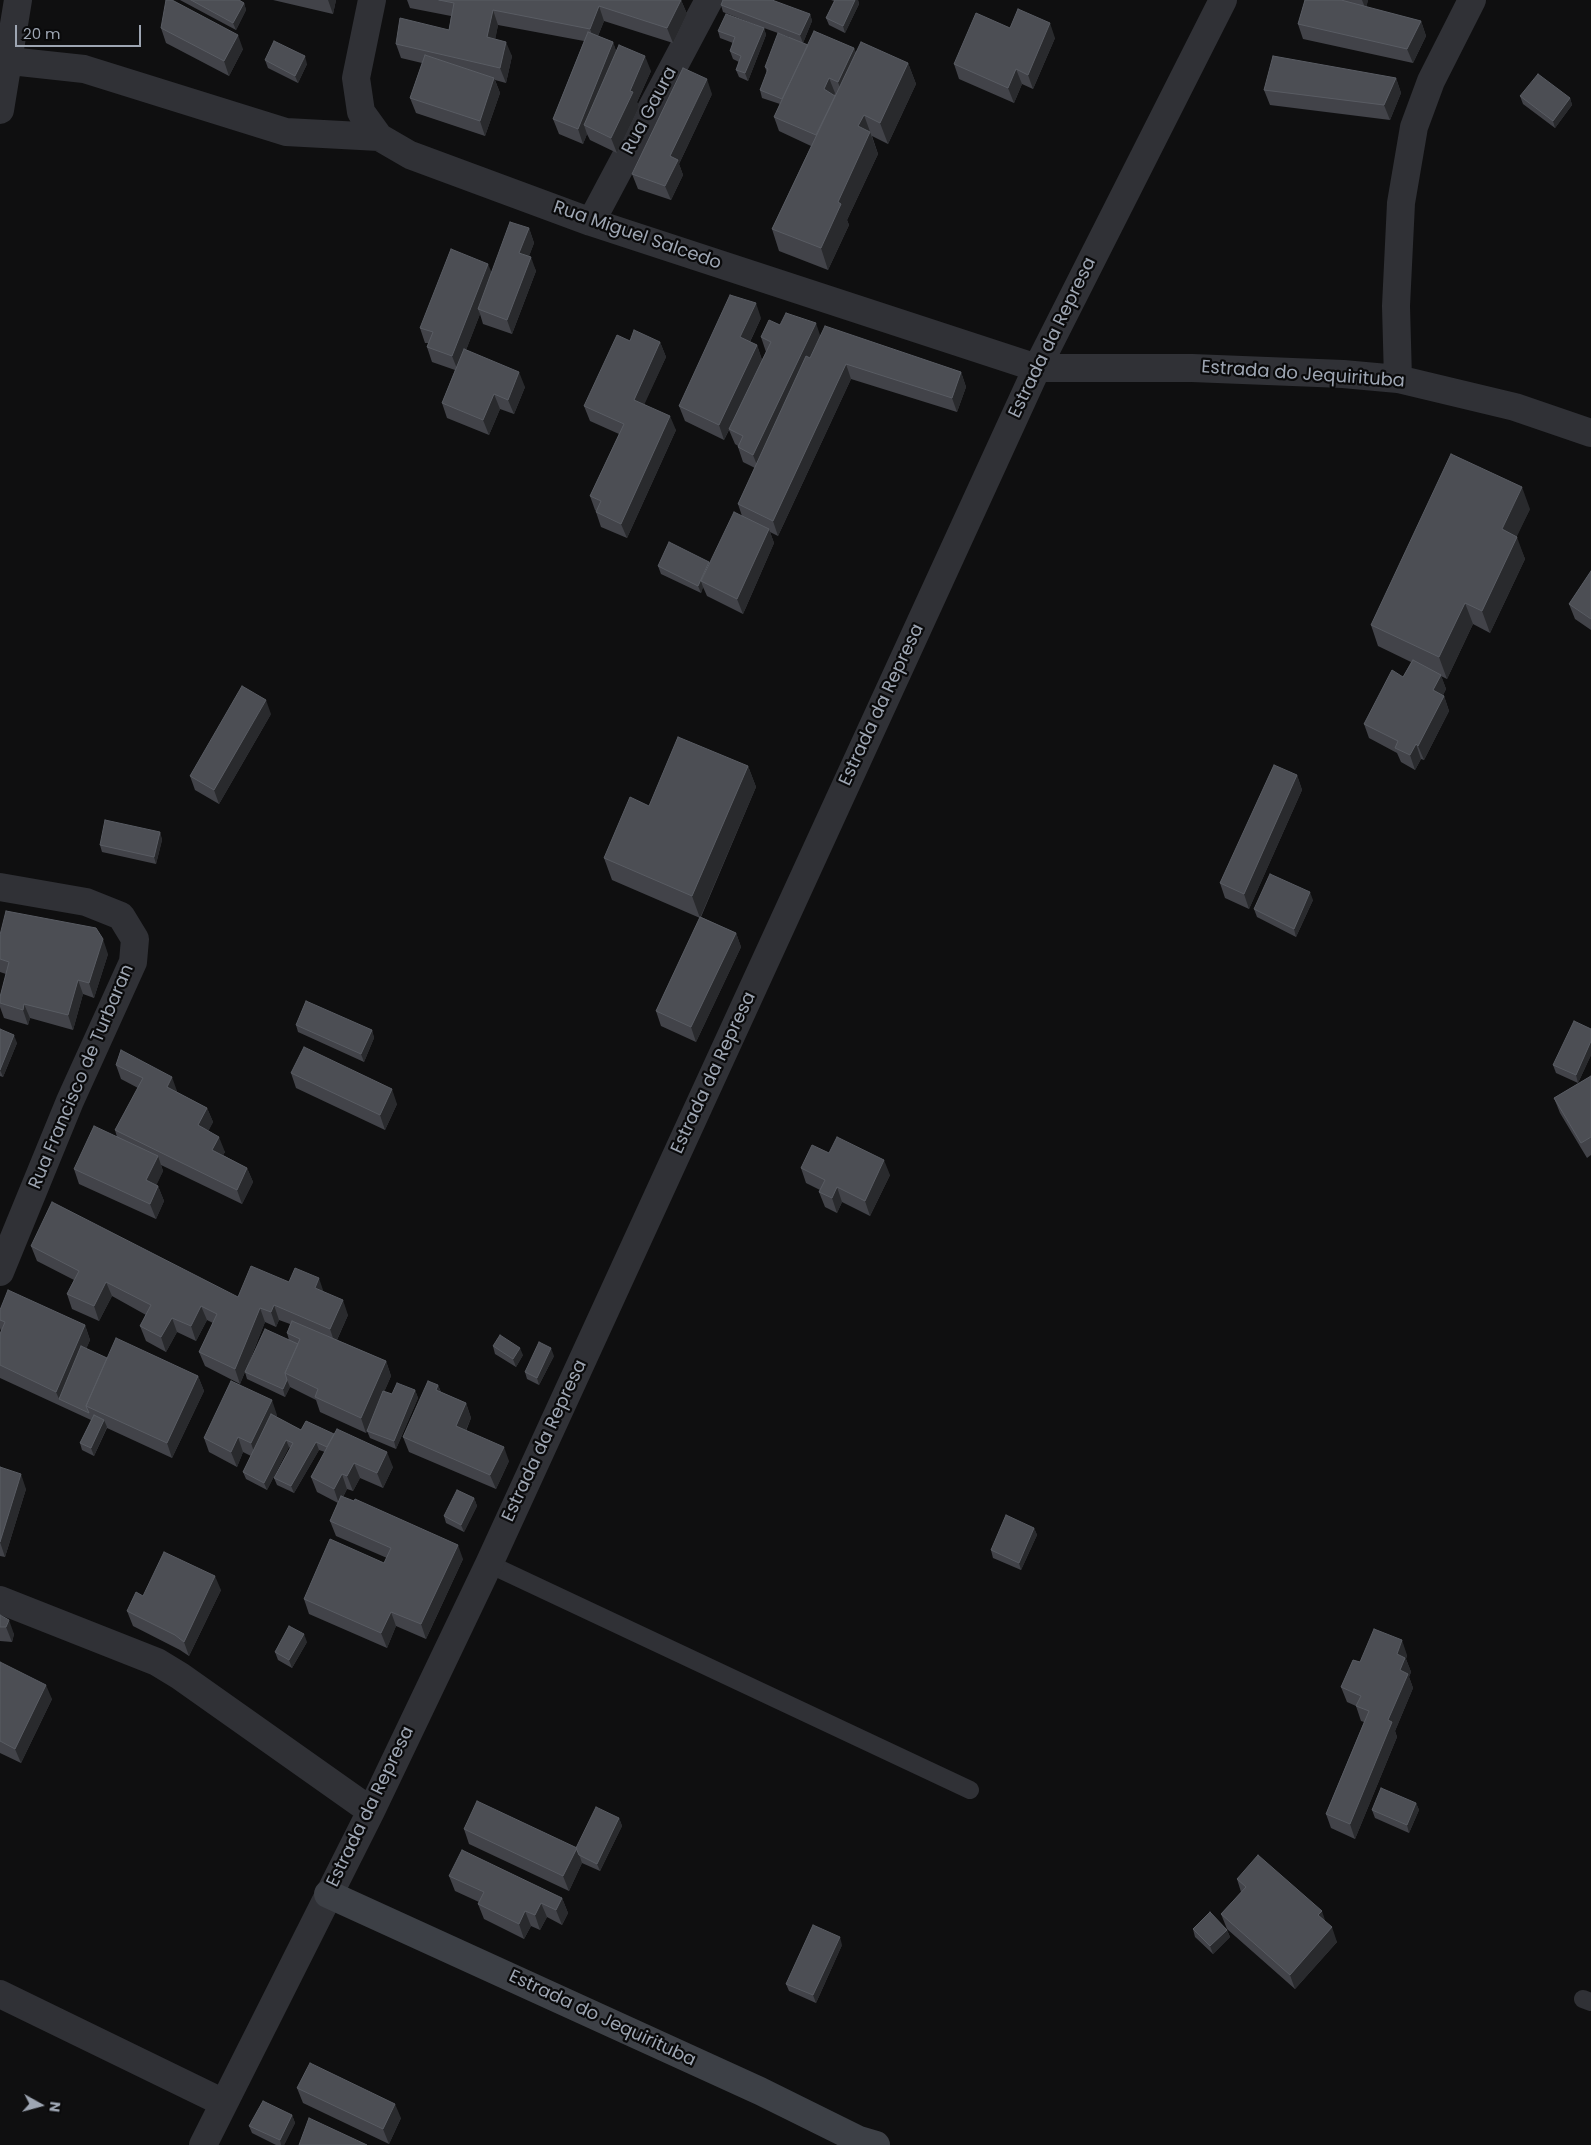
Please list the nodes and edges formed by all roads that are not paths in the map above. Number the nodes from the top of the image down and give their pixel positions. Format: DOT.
graph roads {
  1 [pos="18,0"];
  2 [pos="372,0"];
  3 [pos="709,0"];
  4 [pos="1223,0"];
  5 [pos="1472,0"];
  6 [pos="4,60"];
  7 [pos="0,110"];
  8 [pos="379,137"];
  9 [pos="591,222"];
  10 [pos="1037,368"];
  11 [pos="1398,379"];
  12 [pos="1591,433"];
  13 [pos="0,887"];
  14 [pos="0,1272"];
  15 [pos="489,1564"];
  16 [pos="0,1600"];
  17 [pos="970,1790"];
  18 [pos="371,1811"];
  19 [pos="328,1894"];
  20 [pos="0,1994"];
  21 [pos="224,2102"];
  22 [pos="203,2145"];
  23 [pos="876,2145"];
  1 -- 6 [label="street"];
  2 -- 8 [label="street, Rua Miguel Salcedo"];
  3 -- 9 [label="street, Rua Gaura"];
  4 -- 10 [label="street, Estrada da Represa"];
  5 -- 11 [label="street"];
  6 -- 7 [label="street"];
  6 -- 8 [label="street"];
  8 -- 9 [label="street, Rua Miguel Salcedo"];
  9 -- 10 [label="street, Rua Miguel Salcedo"];
  10 -- 11 [label="street, Estrada do Jequirituba"];
  10 -- 15 [label="street, Estrada da Represa"];
  11 -- 12 [label="street, Estrada do Jequirituba"];
  13 -- 14 [label="street, Rua Francisco de Turbaran"];
  15 -- 17 [label="lane"];
  15 -- 18 [label="street, Estrada da Represa"];
  16 -- 18 [label="street"];
  18 -- 19 [label="street, Estrada da Represa"];
  19 -- 21 [label="street, Estrada da Represa"];
  19 -- 23 [label="street, Estrada do Jequirituba"];
  20 -- 21 [label="street"];
  21 -- 22 [label="street, Estrada da Represa"];
}
